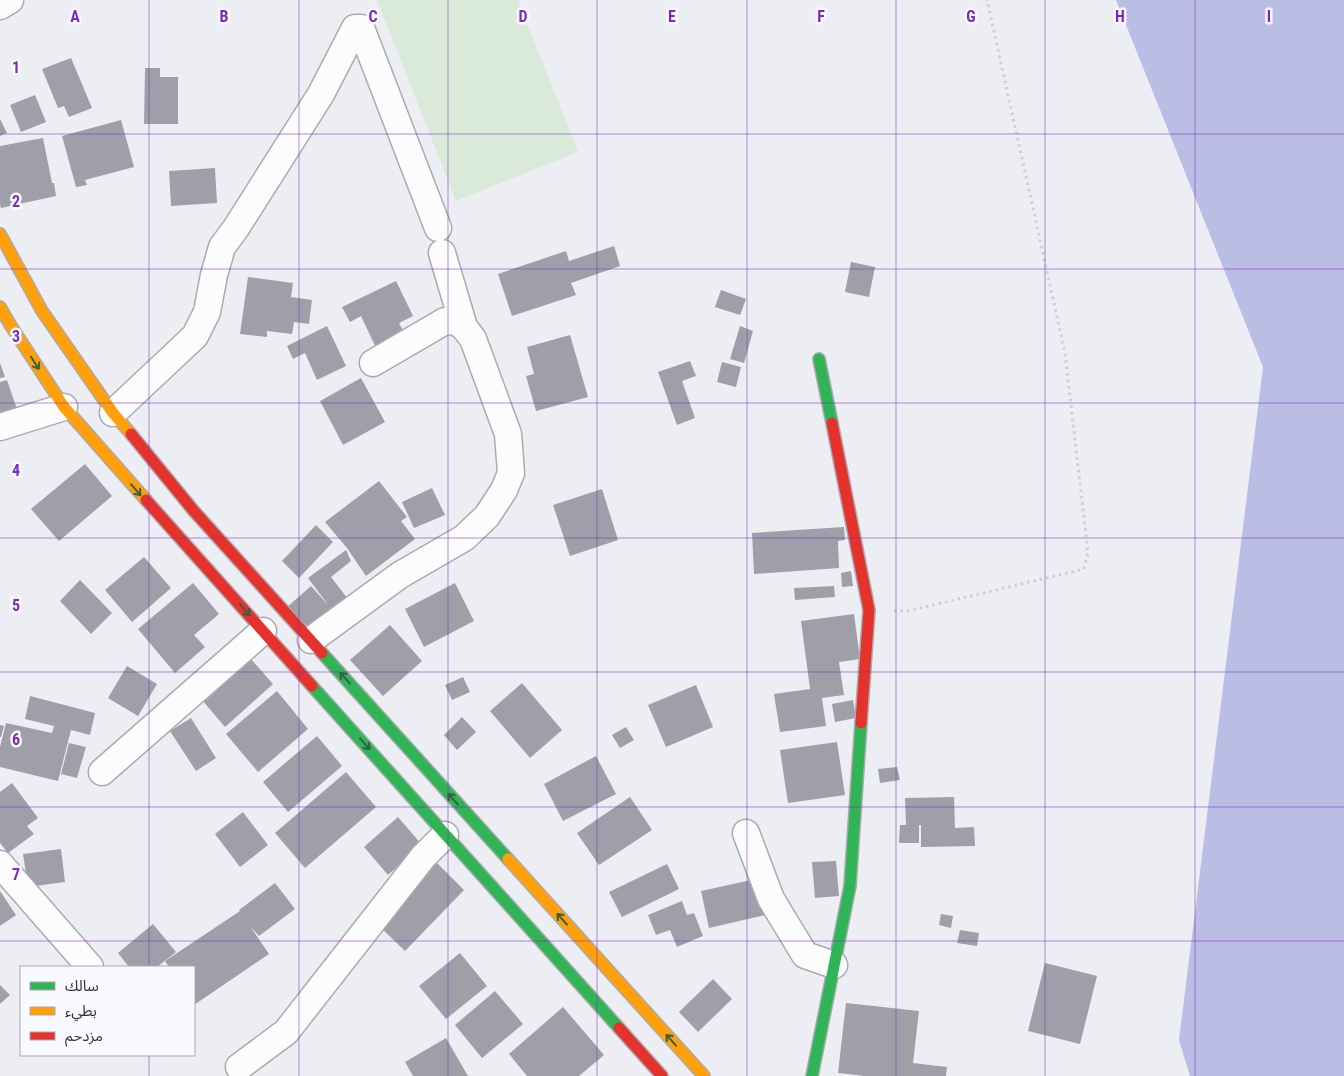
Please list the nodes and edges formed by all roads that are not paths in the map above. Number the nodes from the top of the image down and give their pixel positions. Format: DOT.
graph roads {
  1 [pos="10,0"];
  2 [pos="0,6"];
  3 [pos="438,228"];
  4 [pos="0,234"];
  5 [pos="442,253"];
  6 [pos="0,306"];
  7 [pos="464,327"];
  8 [pos="819,359"];
  9 [pos="373,363"];
  10 [pos="64,407"];
  11 [pos="113,413"];
  12 [pos="0,427"];
  13 [pos="263,631"];
  14 [pos="311,640"];
  15 [pos="102,772"];
  16 [pos="746,833"];
  17 [pos="445,835"];
  18 [pos="0,864"];
  19 [pos="834,965"];
  20 [pos="89,966"];
  21 [pos="239,1067"];
  22 [pos="662,1076"];
  23 [pos="704,1076"];
  24 [pos="812,1076"];
  1 -- 2 [label="street"];
  3 -- 11 [label="street"];
  4 -- 11 [label="main road"];
  5 -- 7 [label="street"];
  6 -- 10 [label="main road, one-way"];
  7 -- 9 [label="street"];
  7 -- 14 [label="street"];
  8 -- 19 [label="main road"];
  10 -- 12 [label="street"];
  10 -- 13 [label="main road, one-way"];
  11 -- 14 [label="main road"];
  13 -- 15 [label="street"];
  13 -- 17 [label="main road, one-way"];
  23 -- 14 [label="main road, one-way"];
  16 -- 19 [label="street"];
  17 -- 21 [label="street"];
  17 -- 22 [label="main road"];
  18 -- 20 [label="street"];
  19 -- 24 [label="main road"];
}
